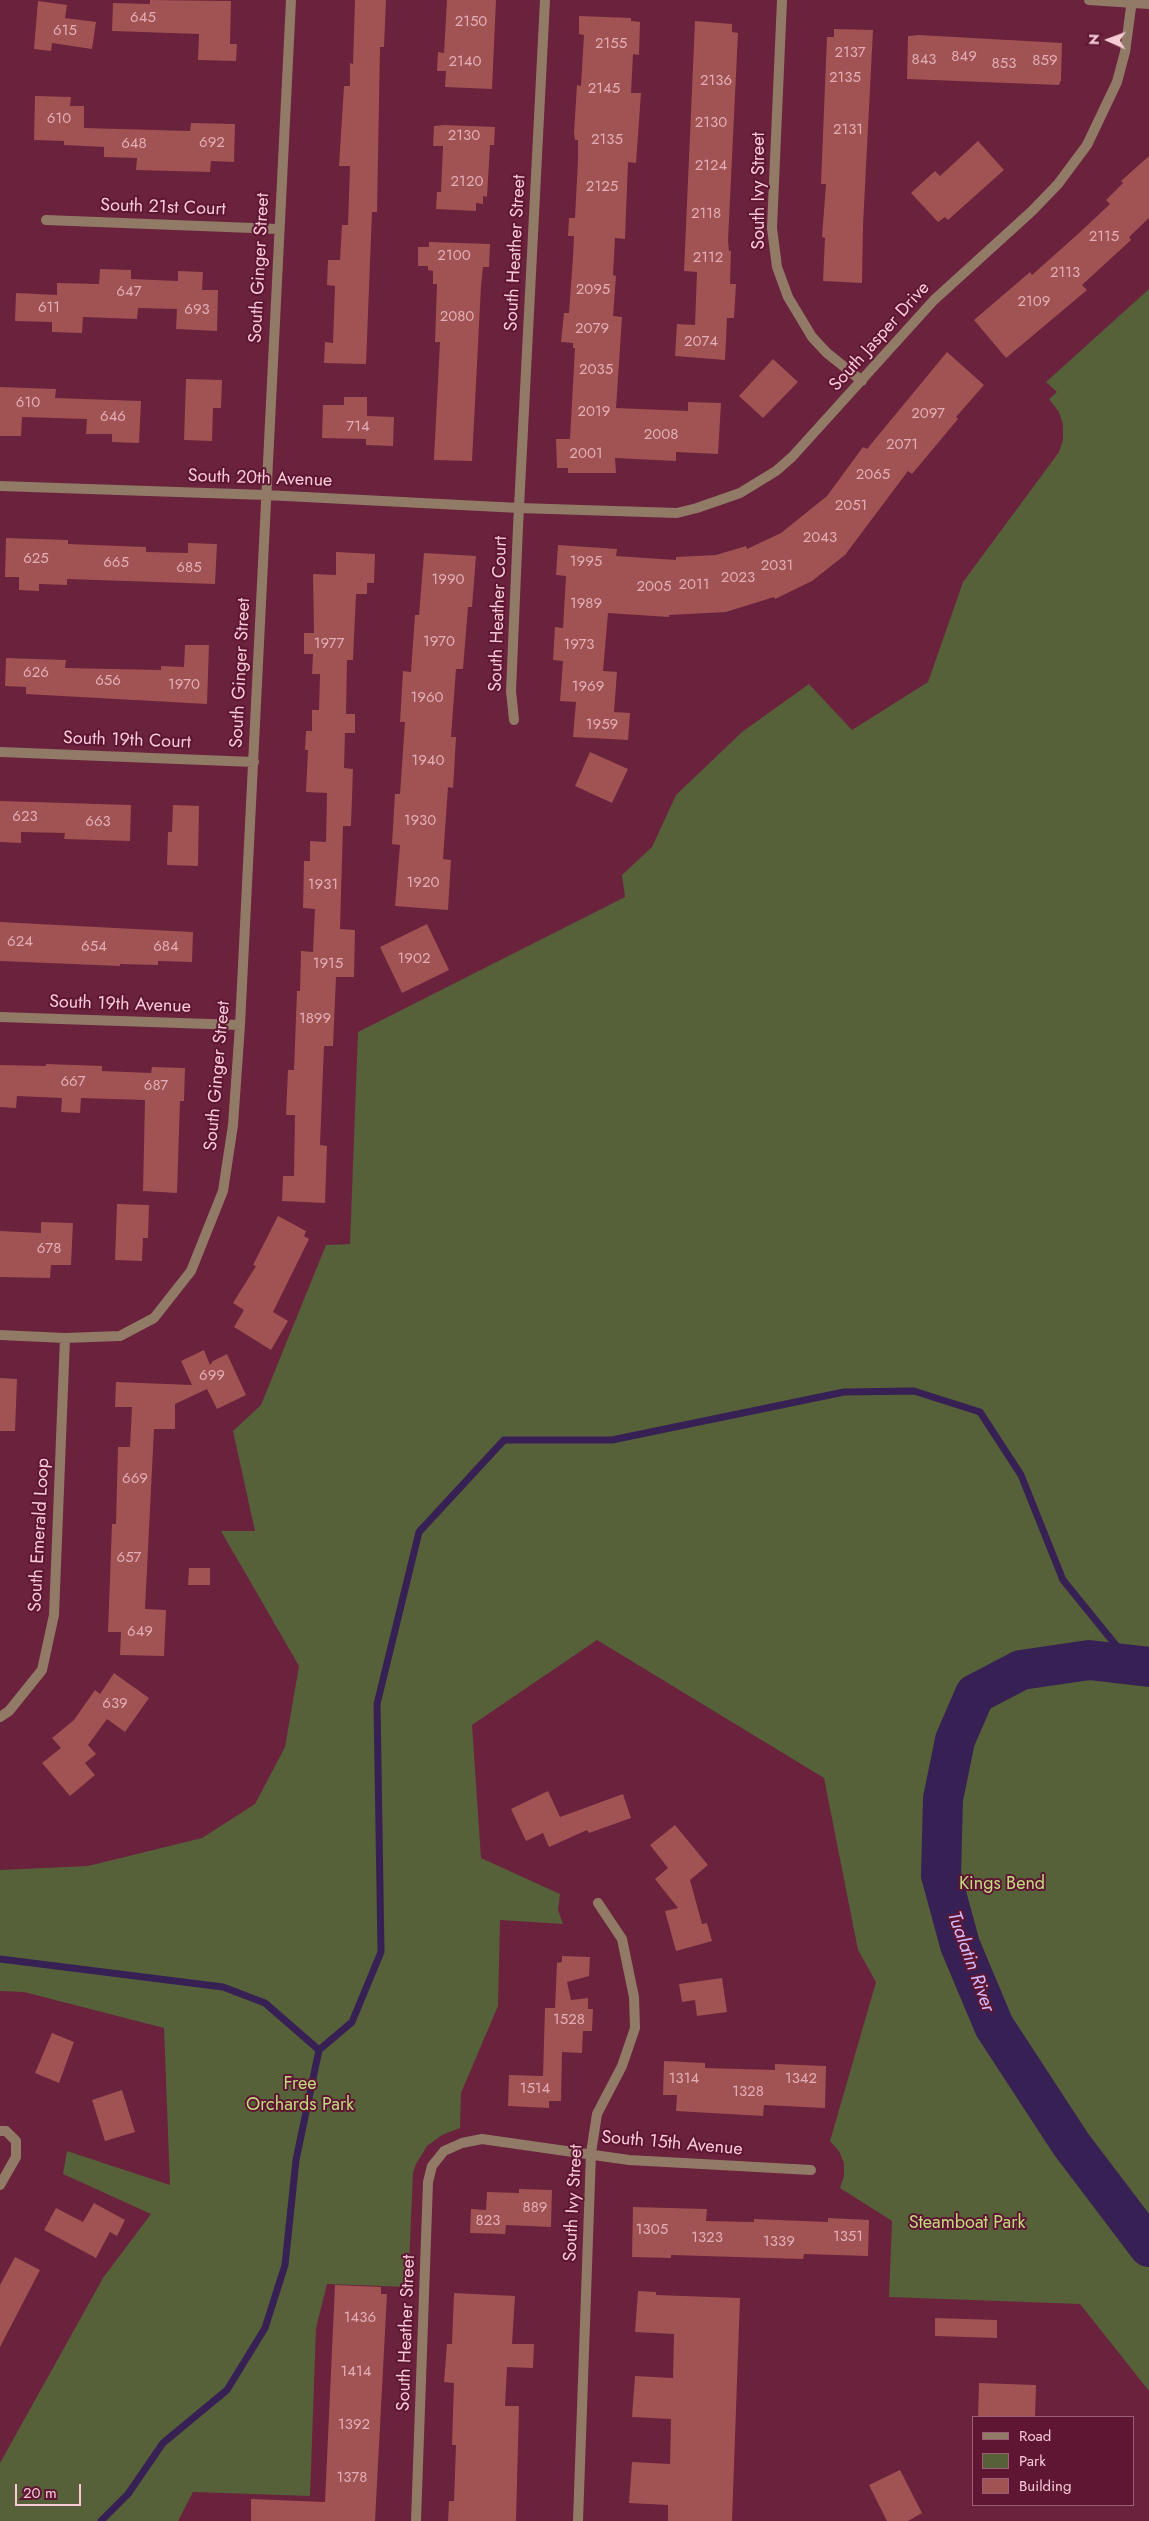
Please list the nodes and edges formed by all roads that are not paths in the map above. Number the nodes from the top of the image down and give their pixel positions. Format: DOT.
graph roads {
  1 [pos="291,0"];
  2 [pos="545,0"];
  3 [pos="782,0"];
  4 [pos="1089,0"];
  5 [pos="1132,1"];
  6 [pos="1149,4"];
  7 [pos="46,220"];
  8 [pos="278,229"];
  9 [pos="862,381"];
  10 [pos="0,486"];
  11 [pos="266,495"];
  12 [pos="519,508"];
  13 [pos="514,720"];
  14 [pos="0,752"];
  15 [pos="254,762"];
  16 [pos="0,1017"];
  17 [pos="240,1025"];
  18 [pos="0,1335"];
  19 [pos="65,1338"];
  20 [pos="0,1717"];
  21 [pos="598,1903"];
  22 [pos="0,2131"];
  23 [pos="444,2151"];
  24 [pos="591,2153"];
  25 [pos="811,2170"];
  26 [pos="0,2185"];
  27 [pos="416,2521"];
  28 [pos="578,2521"];
  1 -- 8 [label="street, South Ginger Street"];
  2 -- 12 [label="street, South Heather Street"];
  3 -- 9 [label="street, South Ivy Street"];
  4 -- 5 [label="street"];
  5 -- 6 [label="street"];
  5 -- 9 [label="street, South Jasper Drive"];
  7 -- 8 [label="street, South 21st Court"];
  8 -- 11 [label="street, South Ginger Street"];
  9 -- 12 [label="street, South Jasper Drive"];
  10 -- 11 [label="street, South 20th Avenue"];
  11 -- 12 [label="street, South 20th Avenue"];
  11 -- 15 [label="street, South Ginger Street"];
  12 -- 13 [label="street, South Heather Court"];
  14 -- 15 [label="street, South 19th Court"];
  15 -- 17 [label="street, South Ginger Street"];
  16 -- 17 [label="street, South 19th Avenue"];
  17 -- 19 [label="street, South Ginger Street"];
  18 -- 19 [label="street, South Ginger Street"];
  19 -- 20 [label="street, South Emerald Loop"];
  21 -- 24 [label="street, South Ivy Street"];
  22 -- 26 [label="street"];
  23 -- 24 [label="street, South 15th Avenue"];
  23 -- 27 [label="street, South Heather Street"];
  24 -- 25 [label="street, South 15th Avenue"];
  24 -- 28 [label="street, South Ivy Street"];
}
